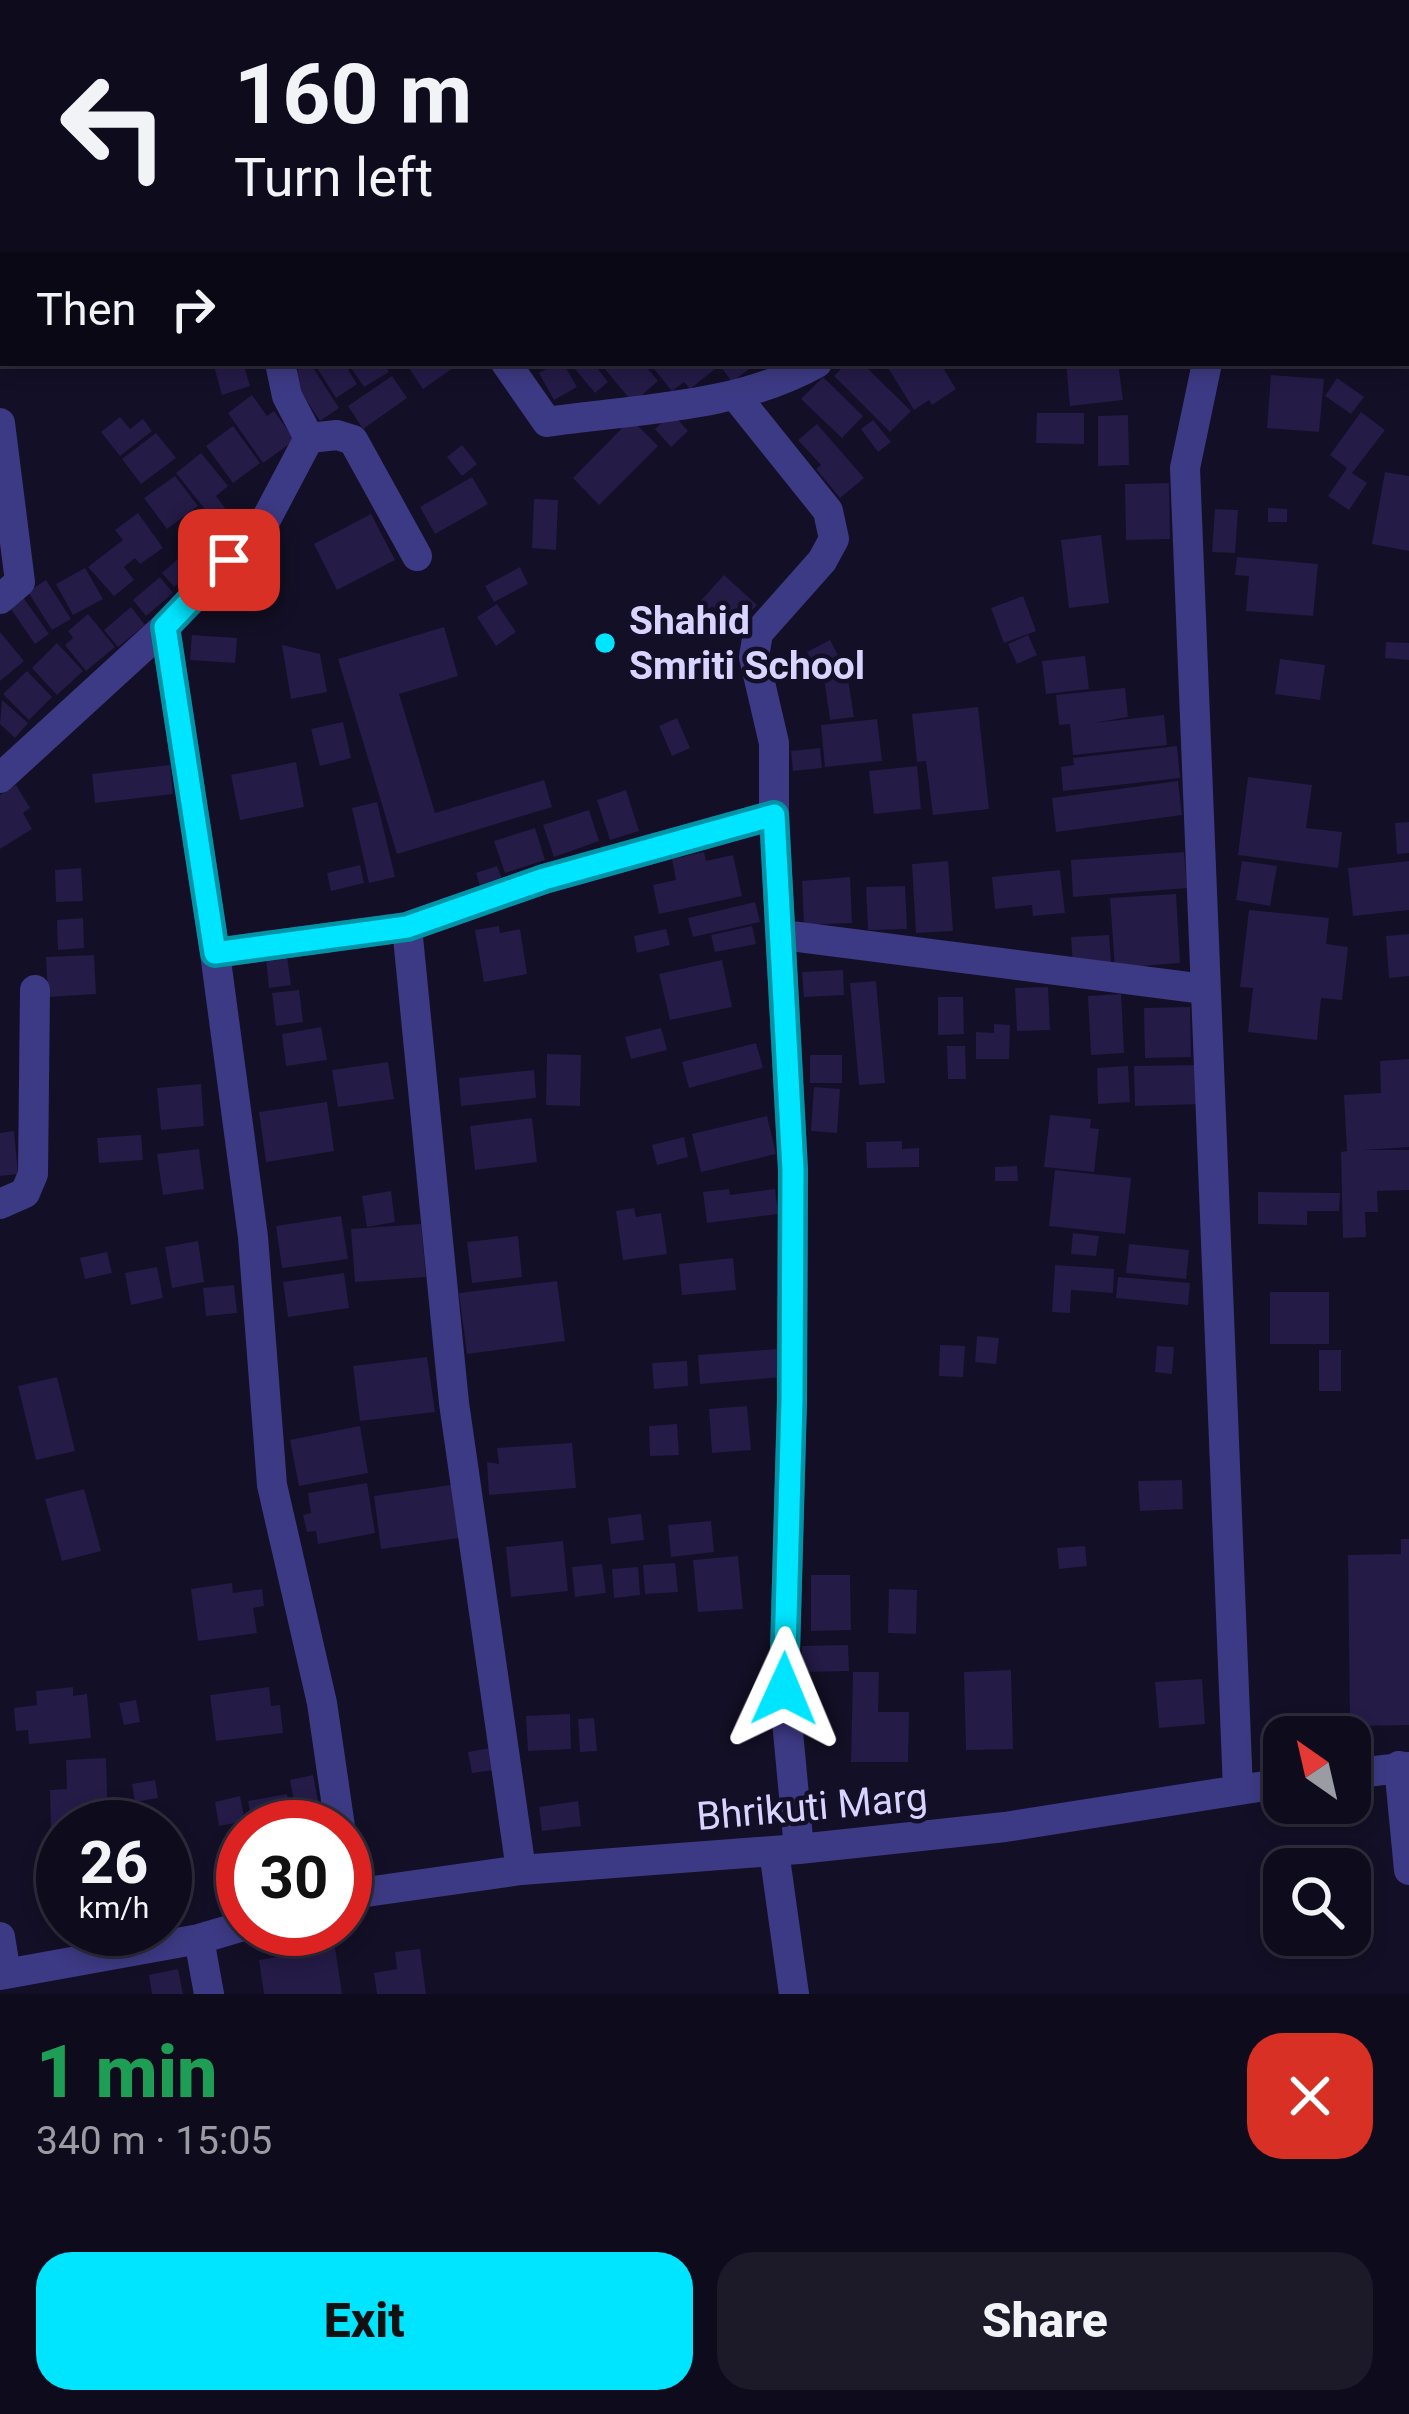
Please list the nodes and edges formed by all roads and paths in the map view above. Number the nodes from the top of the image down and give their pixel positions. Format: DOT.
graph roads {
  1 [pos="281,366"];
  2 [pos="508,366"];
  3 [pos="812,366"];
  4 [pos="1207,366"];
  5 [pos="735,394"];
  6 [pos="0,423"];
  7 [pos="309,438"];
  8 [pos="417,556"];
  9 [pos="0,598"];
  10 [pos="165,627"];
  11 [pos="0,778"];
  12 [pos="774,815"];
  13 [pos="407,927"];
  14 [pos="783,935"];
  15 [pos="215,953"];
  16 [pos="1204,989"];
  17 [pos="34,990"];
  18 [pos="0,1204"];
  19 [pos="1404,1767"];
  20 [pos="1371,1771"];
  21 [pos="1263,1786"];
  22 [pos="1238,1790"];
  23 [pos="336,1800"];
  24 [pos="787,1850"];
  25 [pos="521,1870"];
  26 [pos="1409,1870"];
  27 [pos="372,1891"];
  28 [pos="216,1934"];
  29 [pos="0,1936"];
  30 [pos="199,1939"];
  31 [pos="3,1975"];
  32 [pos="208,1994"];
  33 [pos="794,1994"];
  1 -- 7 [label="street"];
  2 -- 5 [label="street"];
  3 -- 5 [label="street"];
  4 -- 16 [label="street"];
  5 -- 12 [label="street"];
  6 -- 9 [label="street"];
  7 -- 8 [label="street"];
  7 -- 10 [label="street"];
  10 -- 11 [label="street"];
  10 -- 15 [label="street"];
  12 -- 13 [label="street"];
  12 -- 14 [label="street"];
  13 -- 15 [label="street"];
  13 -- 25 [label="street"];
  14 -- 16 [label="street"];
  14 -- 24 [label="street"];
  15 -- 23 [label="street"];
  16 -- 22 [label="street"];
  17 -- 18 [label="street"];
  19 -- 20 [label="street"];
  19 -- 26 [label="street"];
  21 -- 22 [label="street, Bhrikuti Marg"];
  22 -- 24 [label="street, Bhrikuti Marg"];
  24 -- 25 [label="street, Bhrikuti Marg"];
  24 -- 33 [label="street"];
  25 -- 27 [label="street, Bhrikuti Marg"];
  28 -- 30 [label="street"];
  29 -- 31 [label="street"];
  30 -- 31 [label="street"];
  30 -- 32 [label="street"];
}
